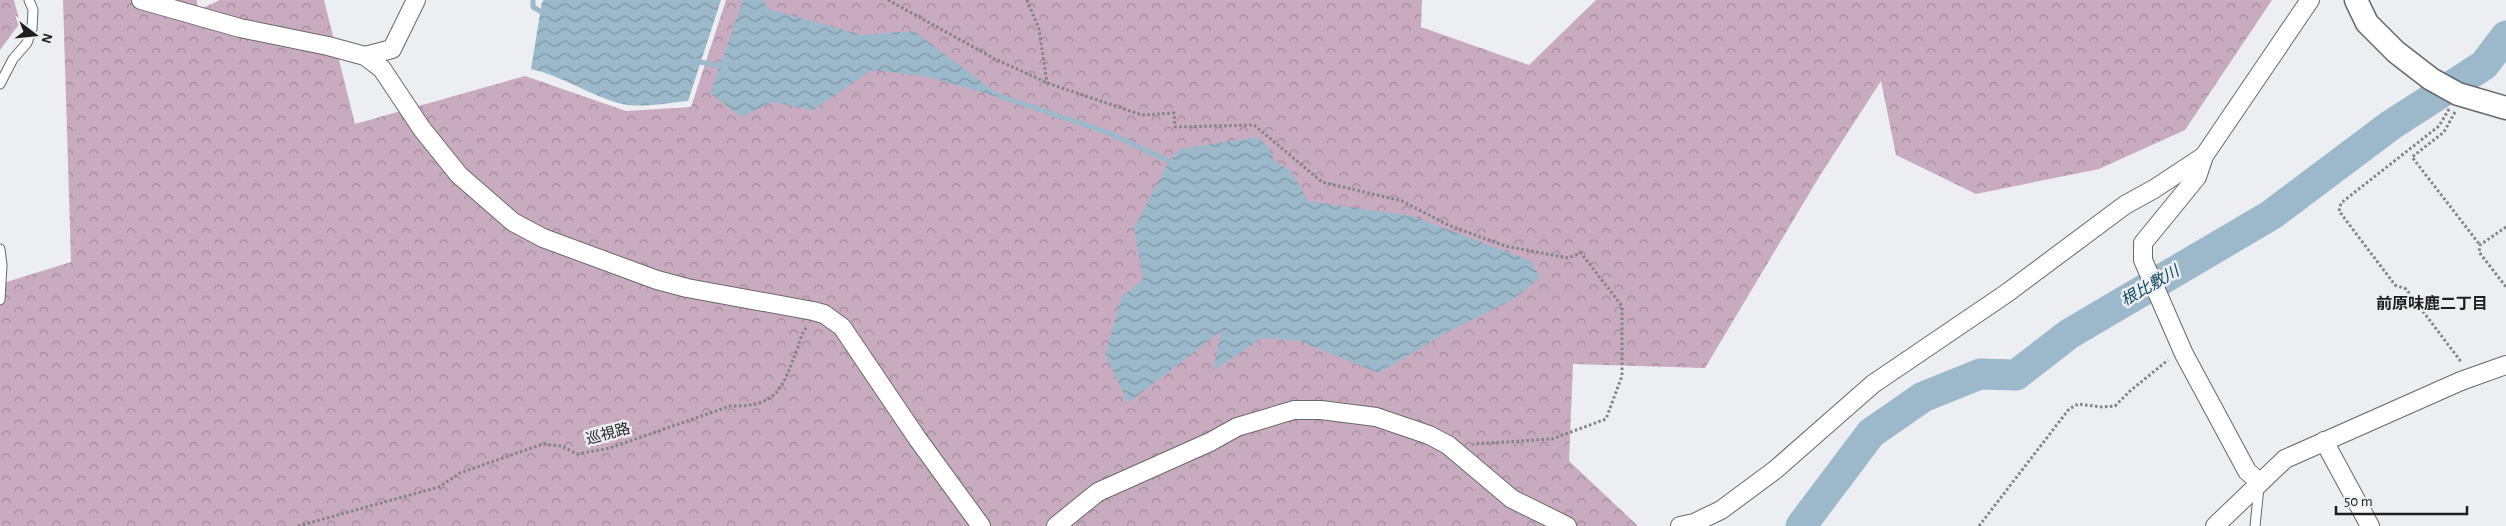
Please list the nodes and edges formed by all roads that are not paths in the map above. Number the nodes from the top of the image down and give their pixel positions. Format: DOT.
graph roads {
  1 [pos="29,0"];
  2 [pos="141,0"];
  3 [pos="416,0"];
  4 [pos="2310,0"];
  5 [pos="2356,0"];
  6 [pos="365,56"];
  7 [pos="0,84"];
  8 [pos="2506,108"];
  9 [pos="2204,156"];
  10 [pos="0,249"];
  11 [pos="0,300"];
  12 [pos="2506,365"];
  13 [pos="2324,441"];
  14 [pos="2260,482"];
  15 [pos="980,526"];
  16 [pos="1056,526"];
  17 [pos="1567,526"];
  18 [pos="1680,526"];
  19 [pos="2215,526"];
  20 [pos="2255,526"];
  21 [pos="2370,526"];
  1 -- 7 [label="lane"];
  2 -- 6 [label="street"];
  3 -- 6 [label="street"];
  4 -- 9 [label="street"];
  5 -- 8 [label="street"];
  6 -- 15 [label="street"];
  9 -- 14 [label="street"];
  9 -- 18 [label="street"];
  10 -- 11 [label="lane"];
  12 -- 13 [label="street"];
  13 -- 14 [label="street"];
  13 -- 21 [label="street"];
  14 -- 19 [label="street"];
  14 -- 20 [label="lane"];
  16 -- 17 [label="street"];
}
